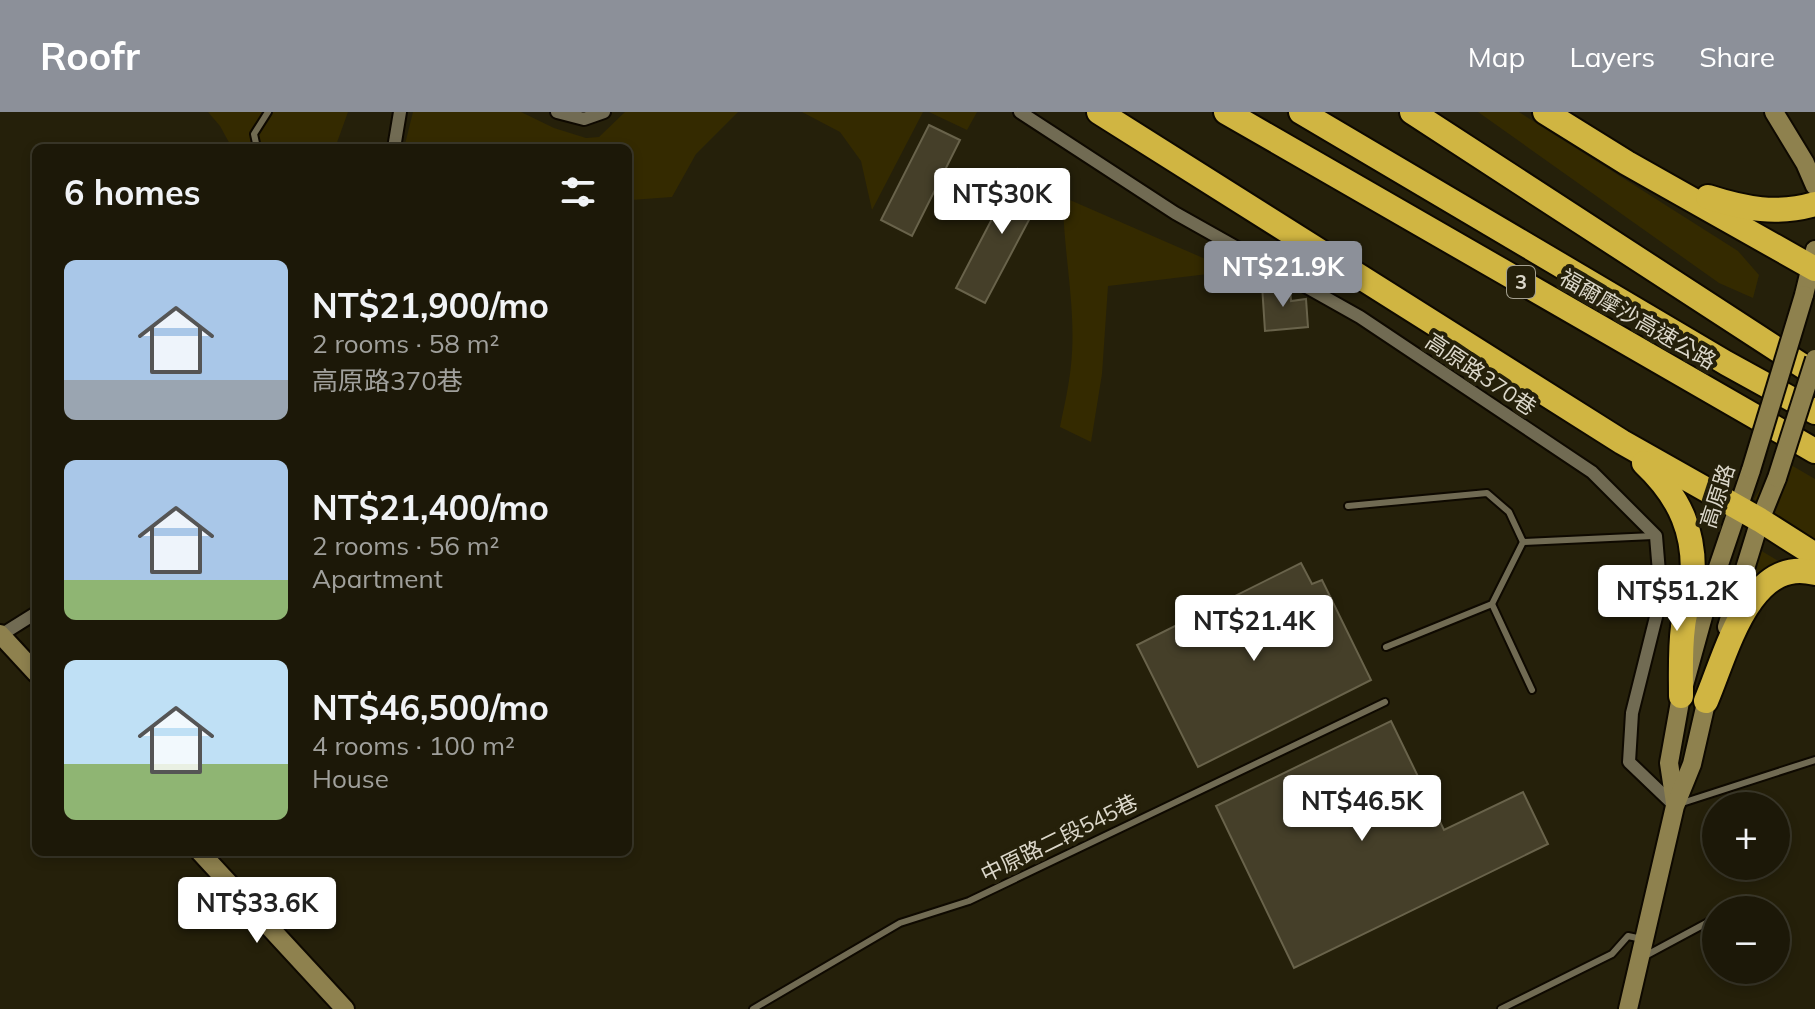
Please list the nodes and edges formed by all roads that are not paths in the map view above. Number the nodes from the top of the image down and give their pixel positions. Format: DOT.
graph roads {
  1 [pos="268,112"];
  2 [pos="400,112"];
  3 [pos="557,112"];
  4 [pos="604,112"];
  5 [pos="1020,112"];
  6 [pos="1099,112"];
  7 [pos="1226,112"];
  8 [pos="1301,112"];
  9 [pos="1412,112"];
  10 [pos="1545,112"];
  11 [pos="1774,112"];
  12 [pos="256,144"];
  13 [pos="395,144"];
  14 [pos="1672,186"];
  15 [pos="1815,186"];
  16 [pos="1815,204"];
  17 [pos="1814,263"];
  18 [pos="1815,359"];
  19 [pos="1815,374"];
  20 [pos="1815,412"];
  21 [pos="1622,442"];
  22 [pos="1815,451"];
  23 [pos="1348,506"];
  24 [pos="1736,507"];
  25 [pos="1760,520"];
  26 [pos="1656,536"];
  27 [pos="1523,542"];
  28 [pos="1815,555"];
  29 [pos="1815,573"];
  30 [pos="1492,604"];
  31 [pos="32,615"];
  32 [pos="0,635"];
  33 [pos="1386,647"];
  34 [pos="32,669"];
  35 [pos="1532,690"];
  36 [pos="1681,696"];
  37 [pos="1706,701"];
  38 [pos="1385,702"];
  39 [pos="1815,760"];
  40 [pos="1675,806"];
  41 [pos="204,856"];
  42 [pos="1702,924"];
  43 [pos="1644,949"];
  44 [pos="345,1009"];
  45 [pos="753,1009"];
  46 [pos="1501,1009"];
  47 [pos="1628,1009"];
  1 -- 12 [label="lane"];
  2 -- 13 [label="street"];
  3 -- 4 [label="street"];
  5 -- 26 [label="street, 高原路370巷"];
  6 -- 21 [label="highway"];
  7 -- 22 [label="highway, 福爾摩沙高速公路 / 3"];
  8 -- 20 [label="highway, 福爾摩沙高速公路 / 3"];
  9 -- 19 [label="highway"];
  10 -- 14 [label="highway"];
  11 -- 15 [label="street"];
  14 -- 16 [label="highway"];
  14 -- 17 [label="highway"];
  17 -- 24 [label="street, 高原路, bridge"];
  18 -- 25 [label="street, 高原路, bridge"];
  21 -- 24 [label="highway"];
  21 -- 36 [label="highway"];
  23 -- 27 [label="lane"];
  24 -- 25 [label="highway"];
  24 -- 36 [label="street, 高原路"];
  25 -- 28 [label="highway"];
  25 -- 37 [label="street, 高原路"];
  26 -- 27 [label="lane"];
  26 -- 40 [label="street"];
  27 -- 30 [label="lane"];
  29 -- 37 [label="highway"];
  30 -- 33 [label="lane"];
  30 -- 35 [label="lane"];
  31 -- 32 [label="street"];
  32 -- 34 [label="street"];
  36 -- 40 [label="street, 高原路"];
  37 -- 40 [label="street, 高原路"];
  38 -- 45 [label="lane, 中原路二段545巷"];
  39 -- 40 [label="lane"];
  40 -- 43 [label="street, 高原路"];
  41 -- 44 [label="street"];
  42 -- 43 [label="lane"];
  43 -- 46 [label="lane"];
  43 -- 47 [label="street, 高原路"];
}
